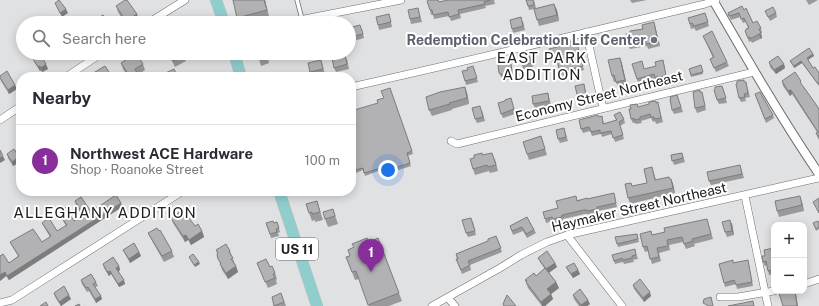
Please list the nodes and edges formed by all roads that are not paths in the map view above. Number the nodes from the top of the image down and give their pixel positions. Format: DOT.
graph roads {
  1 [pos="185,0"];
  2 [pos="216,0"];
  3 [pos="297,0"];
  4 [pos="401,0"];
  5 [pos="714,0"];
  6 [pos="159,16"];
  7 [pos="222,16"];
  8 [pos="301,16"];
  9 [pos="322,16"];
  10 [pos="586,32"];
  11 [pos="92,60"];
  12 [pos="236,60"];
  13 [pos="74,72"];
  14 [pos="240,72"];
  15 [pos="754,72"];
  16 [pos="356,87"];
  17 [pos="604,108"];
  18 [pos="16,109"];
  19 [pos="0,120"];
  20 [pos="451,141"];
  21 [pos="819,174"];
  22 [pos="819,178"];
  23 [pos="175,196"];
  24 [pos="281,196"];
  25 [pos="746,196"];
  26 [pos="567,235"];
  27 [pos="819,279"];
  28 [pos="807,283"];
  29 [pos="771,291"];
  30 [pos="765,292"];
  31 [pos="720,297"];
  32 [pos="448,298"];
  33 [pos="0,303"];
  34 [pos="317,306"];
  35 [pos="432,306"];
  36 [pos="455,306"];
  37 [pos="622,306"];
  38 [pos="768,306"];
  1 -- 6 [label="street"];
  2 -- 7 [label="main road"];
  3 -- 8 [label="lane"];
  4 -- 9 [label="street"];
  5 -- 10 [label="street"];
  5 -- 15 [label="street"];
  10 -- 16 [label="street"];
  10 -- 17 [label="street"];
  11 -- 13 [label="street"];
  12 -- 14 [label="main road"];
  15 -- 17 [label="street, Economy Street Northeast"];
  15 -- 21 [label="street"];
  17 -- 20 [label="street, Economy Street Northeast"];
  18 -- 19 [label="street"];
  22 -- 25 [label="street, Haymaker Street Northeast"];
  23 -- 33 [label="street"];
  24 -- 34 [label="main road, US 11"];
  25 -- 26 [label="street, Haymaker Street Northeast"];
  25 -- 30 [label="street"];
  26 -- 32 [label="street, Haymaker Street Northeast"];
  26 -- 37 [label="street"];
  27 -- 28 [label="street"];
  29 -- 30 [label="street"];
  30 -- 31 [label="street"];
  30 -- 38 [label="street"];
  32 -- 35 [label="street, Haymaker Street Northeast"];
  32 -- 36 [label="street"];
}
